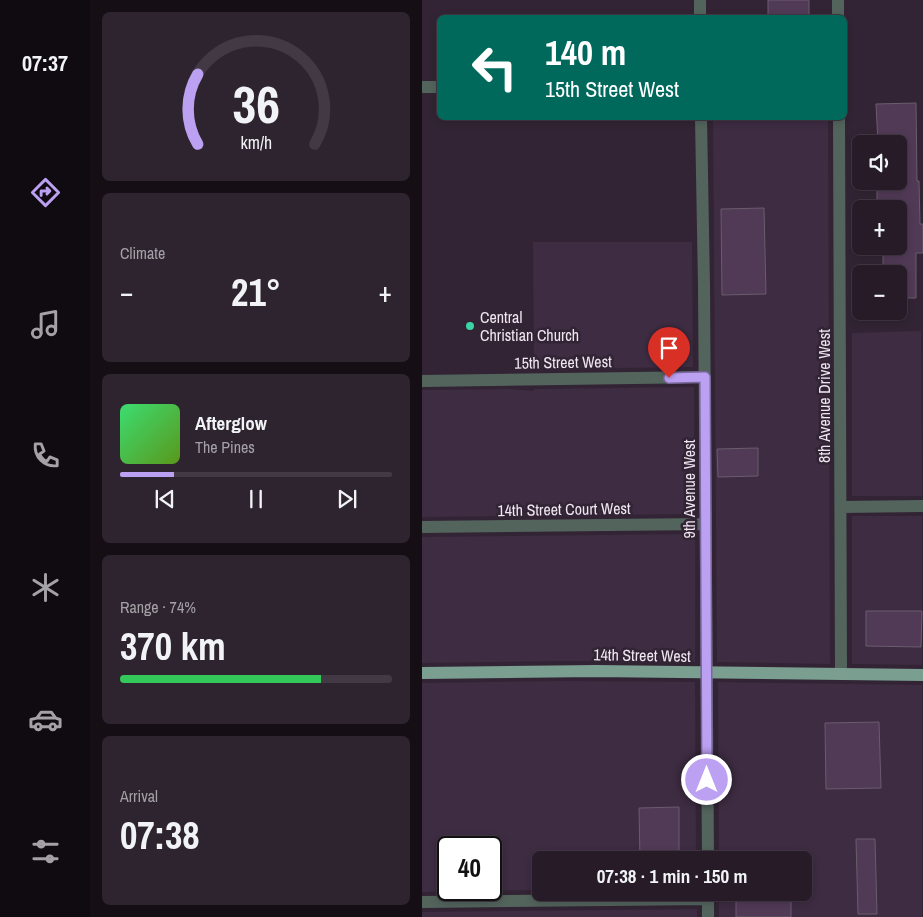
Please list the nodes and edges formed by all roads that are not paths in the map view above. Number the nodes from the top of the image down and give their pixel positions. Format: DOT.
graph roads {
  1 [pos="700,0"];
  2 [pos="838,0"];
  3 [pos="700,15"];
  4 [pos="838,15"];
  5 [pos="422,87"];
  6 [pos="437,87"];
  7 [pos="701,120"];
  8 [pos="839,120"];
  9 [pos="705,377"];
  10 [pos="422,380"];
  11 [pos="841,506"];
  12 [pos="922,506"];
  13 [pos="706,524"];
  14 [pos="422,527"];
  15 [pos="706,672"];
  16 [pos="422,673"];
  17 [pos="841,674"];
  18 [pos="922,675"];
  19 [pos="708,851"];
  20 [pos="532,900"];
  21 [pos="708,901"];
  22 [pos="422,902"];
  23 [pos="708,917"];
  1 -- 3 [label="street"];
  2 -- 4 [label="street"];
  5 -- 6 [label="street"];
  7 -- 9 [label="street, 9th Avenue West"];
  8 -- 11 [label="street, 8th Avenue Drive West"];
  9 -- 10 [label="street, 15th Street West"];
  9 -- 13 [label="street, 9th Avenue West"];
  11 -- 12 [label="street"];
  11 -- 17 [label="street, 8th Avenue Drive West"];
  13 -- 14 [label="street, 14th Street Court West"];
  13 -- 15 [label="street, 9th Avenue West"];
  15 -- 16 [label="main road, 14th Street West"];
  15 -- 17 [label="main road, 14th Street West"];
  15 -- 19 [label="street, 9th Avenue West"];
  17 -- 18 [label="main road, 14th Street West"];
  20 -- 22 [label="street"];
  21 -- 23 [label="street"];
}
